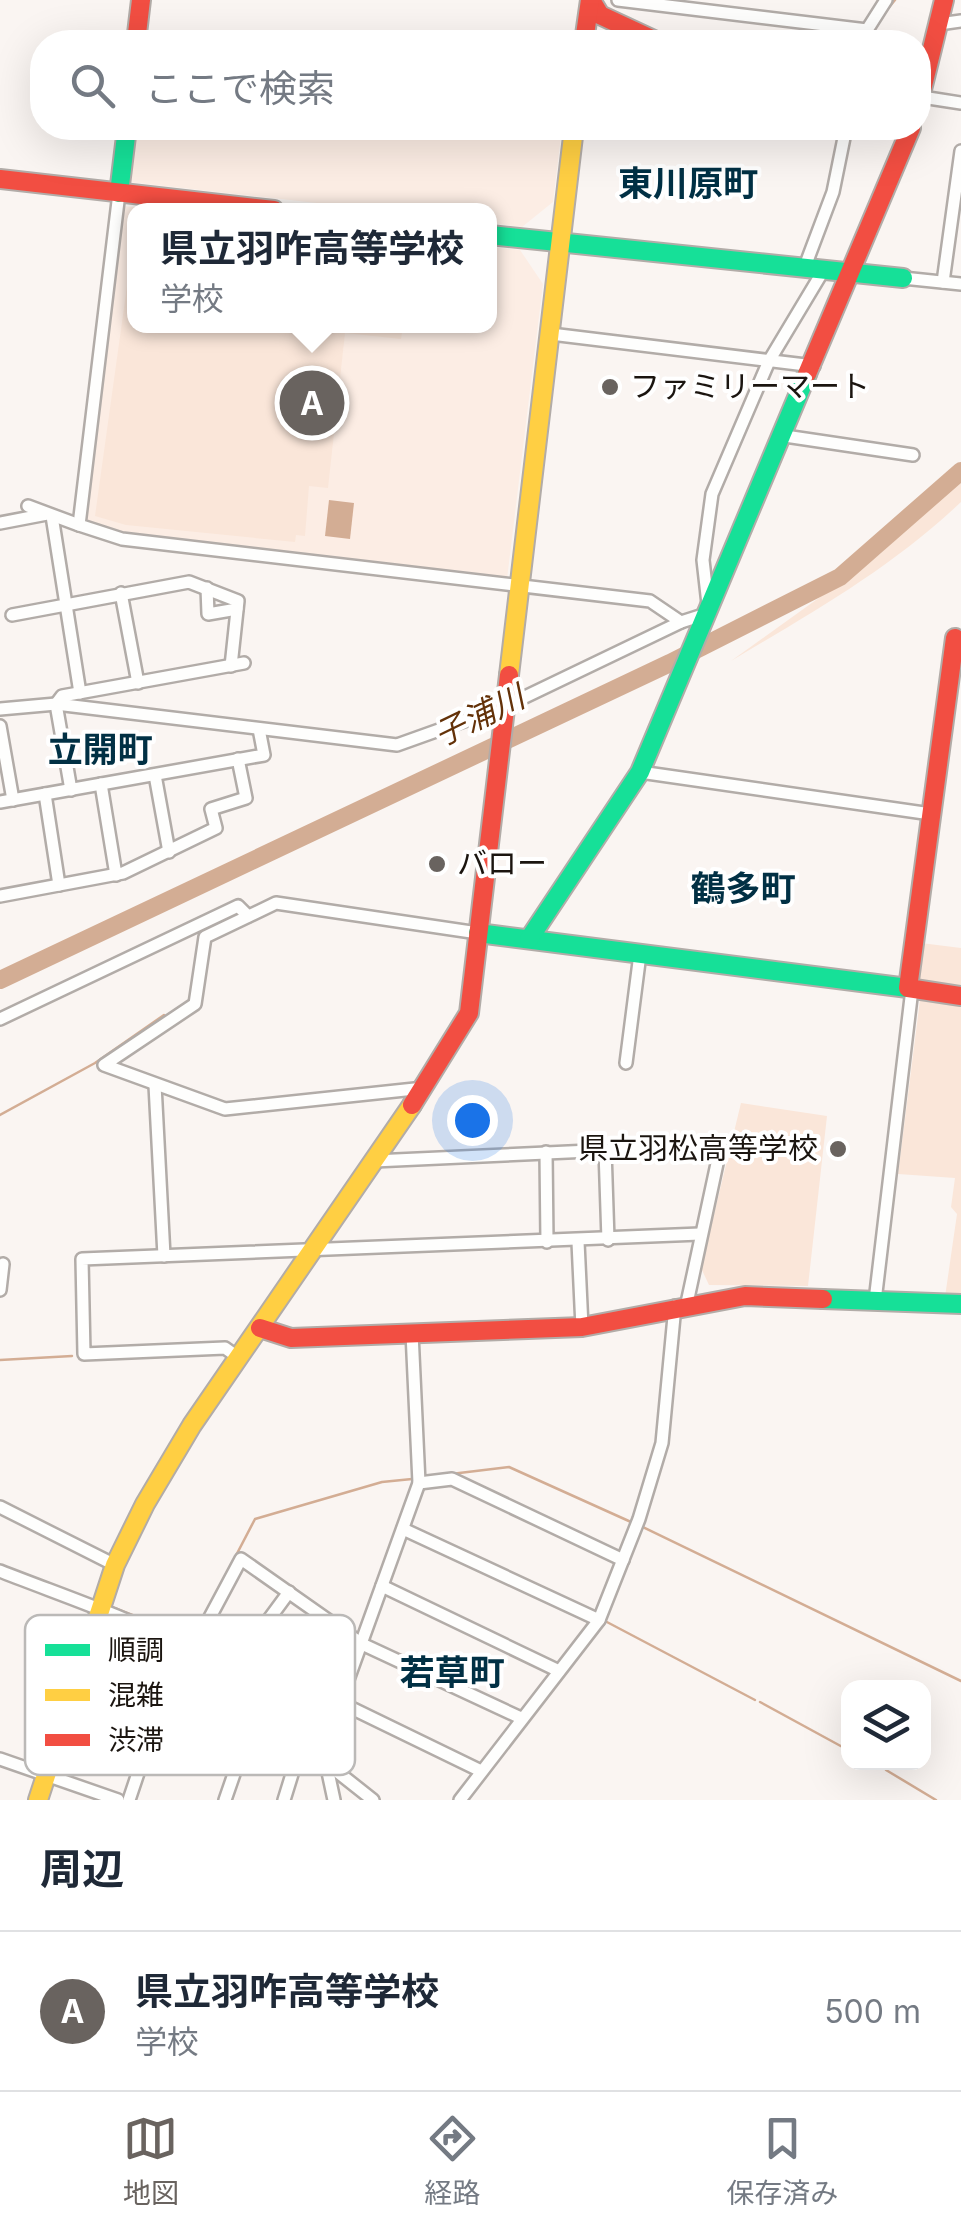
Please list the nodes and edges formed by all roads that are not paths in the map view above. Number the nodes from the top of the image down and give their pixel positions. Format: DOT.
graph roads {
  1 [pos="141,0"];
  2 [pos="590,0"];
  3 [pos="618,0"];
  4 [pos="886,0"];
  5 [pos="944,0"];
  6 [pos="961,21"];
  7 [pos="939,24"];
  8 [pos="137,30"];
  9 [pos="586,30"];
  10 [pos="632,30"];
  11 [pos="824,30"];
  12 [pos="868,30"];
  13 [pos="931,56"];
  14 [pos="931,101"];
  15 [pos="961,103"];
  16 [pos="126,140"];
  17 [pos="573,140"];
  18 [pos="844,140"];
  19 [pos="906,140"];
  20 [pos="961,150"];
  21 [pos="0,179"];
  22 [pos="119,193"];
  23 [pos="210,203"];
  24 [pos="497,236"];
  25 [pos="560,244"];
  26 [pos="813,270"];
  27 [pos="852,273"];
  28 [pos="903,278"];
  29 [pos="944,282"];
  30 [pos="961,284"];
  31 [pos="551,334"];
  32 [pos="769,361"];
  33 [pos="814,366"];
  34 [pos="785,436"];
  35 [pos="913,455"];
  36 [pos="28,506"];
  37 [pos="50,515"];
  38 [pos="0,523"];
  39 [pos="78,525"];
  40 [pos="207,588"];
  41 [pos="520,588"];
  42 [pos="121,593"];
  43 [pos="66,603"];
  44 [pos="237,609"];
  45 [pos="12,614"];
  46 [pos="709,614"];
  47 [pos="681,622"];
  48 [pos="958,638"];
  49 [pos="138,683"];
  50 [pos="80,693"];
  51 [pos="56,704"];
  52 [pos="0,709"];
  53 [pos="505,711"];
  54 [pos="952,723"];
  55 [pos="0,726"];
  56 [pos="259,729"];
  57 [pos="238,758"];
  58 [pos="640,772"];
  59 [pos="155,775"];
  60 [pos="101,784"];
  61 [pos="71,790"];
  62 [pos="45,794"];
  63 [pos="6,801"];
  64 [pos="931,814"];
  65 [pos="169,852"];
  66 [pos="116,875"];
  67 [pos="59,886"];
  68 [pos="0,896"];
  69 [pos="248,916"];
  70 [pos="478,933"];
  71 [pos="529,939"];
  72 [pos="640,954"];
  73 [pos="910,989"];
  74 [pos="961,996"];
  75 [pos="0,1019"];
  76 [pos="626,1063"];
  77 [pos="155,1085"];
  78 [pos="424,1088"];
  79 [pos="605,1150"];
  80 [pos="546,1152"];
  81 [pos="374,1161"];
  82 [pos="700,1234"];
  83 [pos="608,1240"];
  84 [pos="548,1242"];
  85 [pos="578,1242"];
  86 [pos="311,1252"];
  87 [pos="164,1256"];
  88 [pos="4,1264"];
  89 [pos="0,1290"];
  90 [pos="874,1301"];
  91 [pos="681,1304"];
  92 [pos="961,1304"];
  93 [pos="582,1327"];
  94 [pos="260,1328"];
  95 [pos="412,1333"];
  96 [pos="239,1358"];
  97 [pos="419,1484"];
  98 [pos="0,1507"];
  99 [pos="403,1529"];
  100 [pos="623,1560"];
  101 [pos="116,1565"];
  102 [pos="0,1571"];
  103 [pos="382,1586"];
  104 [pos="288,1592"];
  105 [pos="100,1610"];
  106 [pos="98,1615"];
  107 [pos="112,1615"];
  108 [pos="207,1615"];
  109 [pos="271,1615"];
  110 [pos="319,1615"];
  111 [pos="599,1620"];
  112 [pos="355,1639"];
  113 [pos="362,1644"];
  114 [pos="355,1665"];
  115 [pos="558,1670"];
  116 [pos="355,1709"];
  117 [pos="521,1718"];
  118 [pos="0,1759"];
  119 [pos="25,1767"];
  120 [pos="481,1771"];
  121 [pos="47,1775"];
  122 [pos="50,1775"];
  123 [pos="138,1775"];
  124 [pos="233,1775"];
  125 [pos="292,1775"];
  126 [pos="331,1775"];
  127 [pos="341,1775"];
  128 [pos="38,1800"];
  129 [pos="118,1800"];
  130 [pos="129,1800"];
  131 [pos="225,1800"];
  132 [pos="284,1800"];
  133 [pos="334,1800"];
  134 [pos="373,1800"];
  135 [pos="460,1800"];
  1 -- 8 [label="street"];
  2 -- 9 [label="street"];
  2 -- 10 [label="street"];
  3 -- 11 [label="street"];
  4 -- 12 [label="street"];
  5 -- 7 [label="street"];
  6 -- 7 [label="street"];
  7 -- 13 [label="street"];
  14 -- 15 [label="street"];
  16 -- 22 [label="street"];
  17 -- 25 [label="street"];
  18 -- 26 [label="street"];
  19 -- 27 [label="street"];
  20 -- 29 [label="street"];
  21 -- 22 [label="street"];
  22 -- 23 [label="street"];
  22 -- 39 [label="street"];
  24 -- 25 [label="street"];
  25 -- 26 [label="street"];
  25 -- 31 [label="street"];
  26 -- 27 [label="street"];
  26 -- 32 [label="street"];
  27 -- 28 [label="street"];
  27 -- 33 [label="street"];
  28 -- 29 [label="street"];
  29 -- 30 [label="street"];
  31 -- 32 [label="street"];
  31 -- 41 [label="street"];
  32 -- 33 [label="street"];
  32 -- 46 [label="street"];
  33 -- 34 [label="street"];
  34 -- 35 [label="street"];
  34 -- 46 [label="street"];
  36 -- 37 [label="street"];
  37 -- 38 [label="street"];
  37 -- 39 [label="street"];
  37 -- 43 [label="street"];
  39 -- 41 [label="street"];
  40 -- 42 [label="street"];
  40 -- 44 [label="street"];
  40 -- 44 [label="street"];
  41 -- 47 [label="street"];
  41 -- 53 [label="street"];
  42 -- 43 [label="street"];
  42 -- 49 [label="street"];
  43 -- 45 [label="street"];
  43 -- 50 [label="street"];
  44 -- 49 [label="street"];
  46 -- 47 [label="street"];
  46 -- 58 [label="street"];
  47 -- 53 [label="street"];
  48 -- 54 [label="street"];
  49 -- 50 [label="street"];
  50 -- 51 [label="street"];
  51 -- 52 [label="street"];
  51 -- 56 [label="street"];
  51 -- 61 [label="street"];
  53 -- 56 [label="street"];
  53 -- 70 [label="street"];
  54 -- 64 [label="street"];
  55 -- 63 [label="street"];
  56 -- 57 [label="street"];
  57 -- 59 [label="street"];
  57 -- 65 [label="street"];
  58 -- 64 [label="street"];
  58 -- 71 [label="street"];
  59 -- 60 [label="street"];
  59 -- 65 [label="street"];
  60 -- 61 [label="street"];
  60 -- 66 [label="street"];
  61 -- 62 [label="street"];
  62 -- 63 [label="street"];
  62 -- 67 [label="street"];
  64 -- 73 [label="street"];
  65 -- 66 [label="street"];
  66 -- 67 [label="street"];
  67 -- 68 [label="street"];
  69 -- 70 [label="street"];
  69 -- 75 [label="street"];
  69 -- 77 [label="street"];
  70 -- 71 [label="street"];
  70 -- 78 [label="street"];
  71 -- 72 [label="street"];
  72 -- 73 [label="street"];
  72 -- 76 [label="street"];
  73 -- 74 [label="street"];
  73 -- 90 [label="street"];
  77 -- 78 [label="street"];
  77 -- 87 [label="street"];
  78 -- 81 [label="street"];
  79 -- 80 [label="street"];
  79 -- 82 [label="street"];
  79 -- 83 [label="street"];
  80 -- 81 [label="street"];
  80 -- 84 [label="street"];
  81 -- 86 [label="street"];
  82 -- 83 [label="street"];
  82 -- 91 [label="street"];
  83 -- 85 [label="street"];
  84 -- 85 [label="street"];
  84 -- 86 [label="street"];
  85 -- 93 [label="street"];
  86 -- 87 [label="street"];
  86 -- 94 [label="street"];
  87 -- 96 [label="street"];
  88 -- 89 [label="street"];
  90 -- 91 [label="street"];
  90 -- 92 [label="street"];
  91 -- 93 [label="street"];
  91 -- 100 [label="street"];
  93 -- 95 [label="street"];
  94 -- 95 [label="street"];
  94 -- 96 [label="street"];
  95 -- 97 [label="street"];
  96 -- 101 [label="street"];
  97 -- 99 [label="street"];
  97 -- 100 [label="street"];
  98 -- 101 [label="street"];
  99 -- 103 [label="street"];
  99 -- 111 [label="street"];
  100 -- 111 [label="street"];
  101 -- 105 [label="street"];
  102 -- 105 [label="street"];
  103 -- 113 [label="street"];
  103 -- 115 [label="street"];
  104 -- 108 [label="street"];
  104 -- 109 [label="street"];
  104 -- 110 [label="street"];
  105 -- 106 [label="street"];
  105 -- 107 [label="street"];
  111 -- 115 [label="street"];
  112 -- 113 [label="street"];
  113 -- 114 [label="street"];
  113 -- 117 [label="street"];
  115 -- 117 [label="street"];
  116 -- 120 [label="street"];
  117 -- 120 [label="street"];
  118 -- 119 [label="street"];
  120 -- 135 [label="street"];
  121 -- 128 [label="street"];
  122 -- 129 [label="street"];
  123 -- 130 [label="street"];
  124 -- 131 [label="street"];
  125 -- 132 [label="street"];
  126 -- 133 [label="street"];
  127 -- 134 [label="street"];
}
